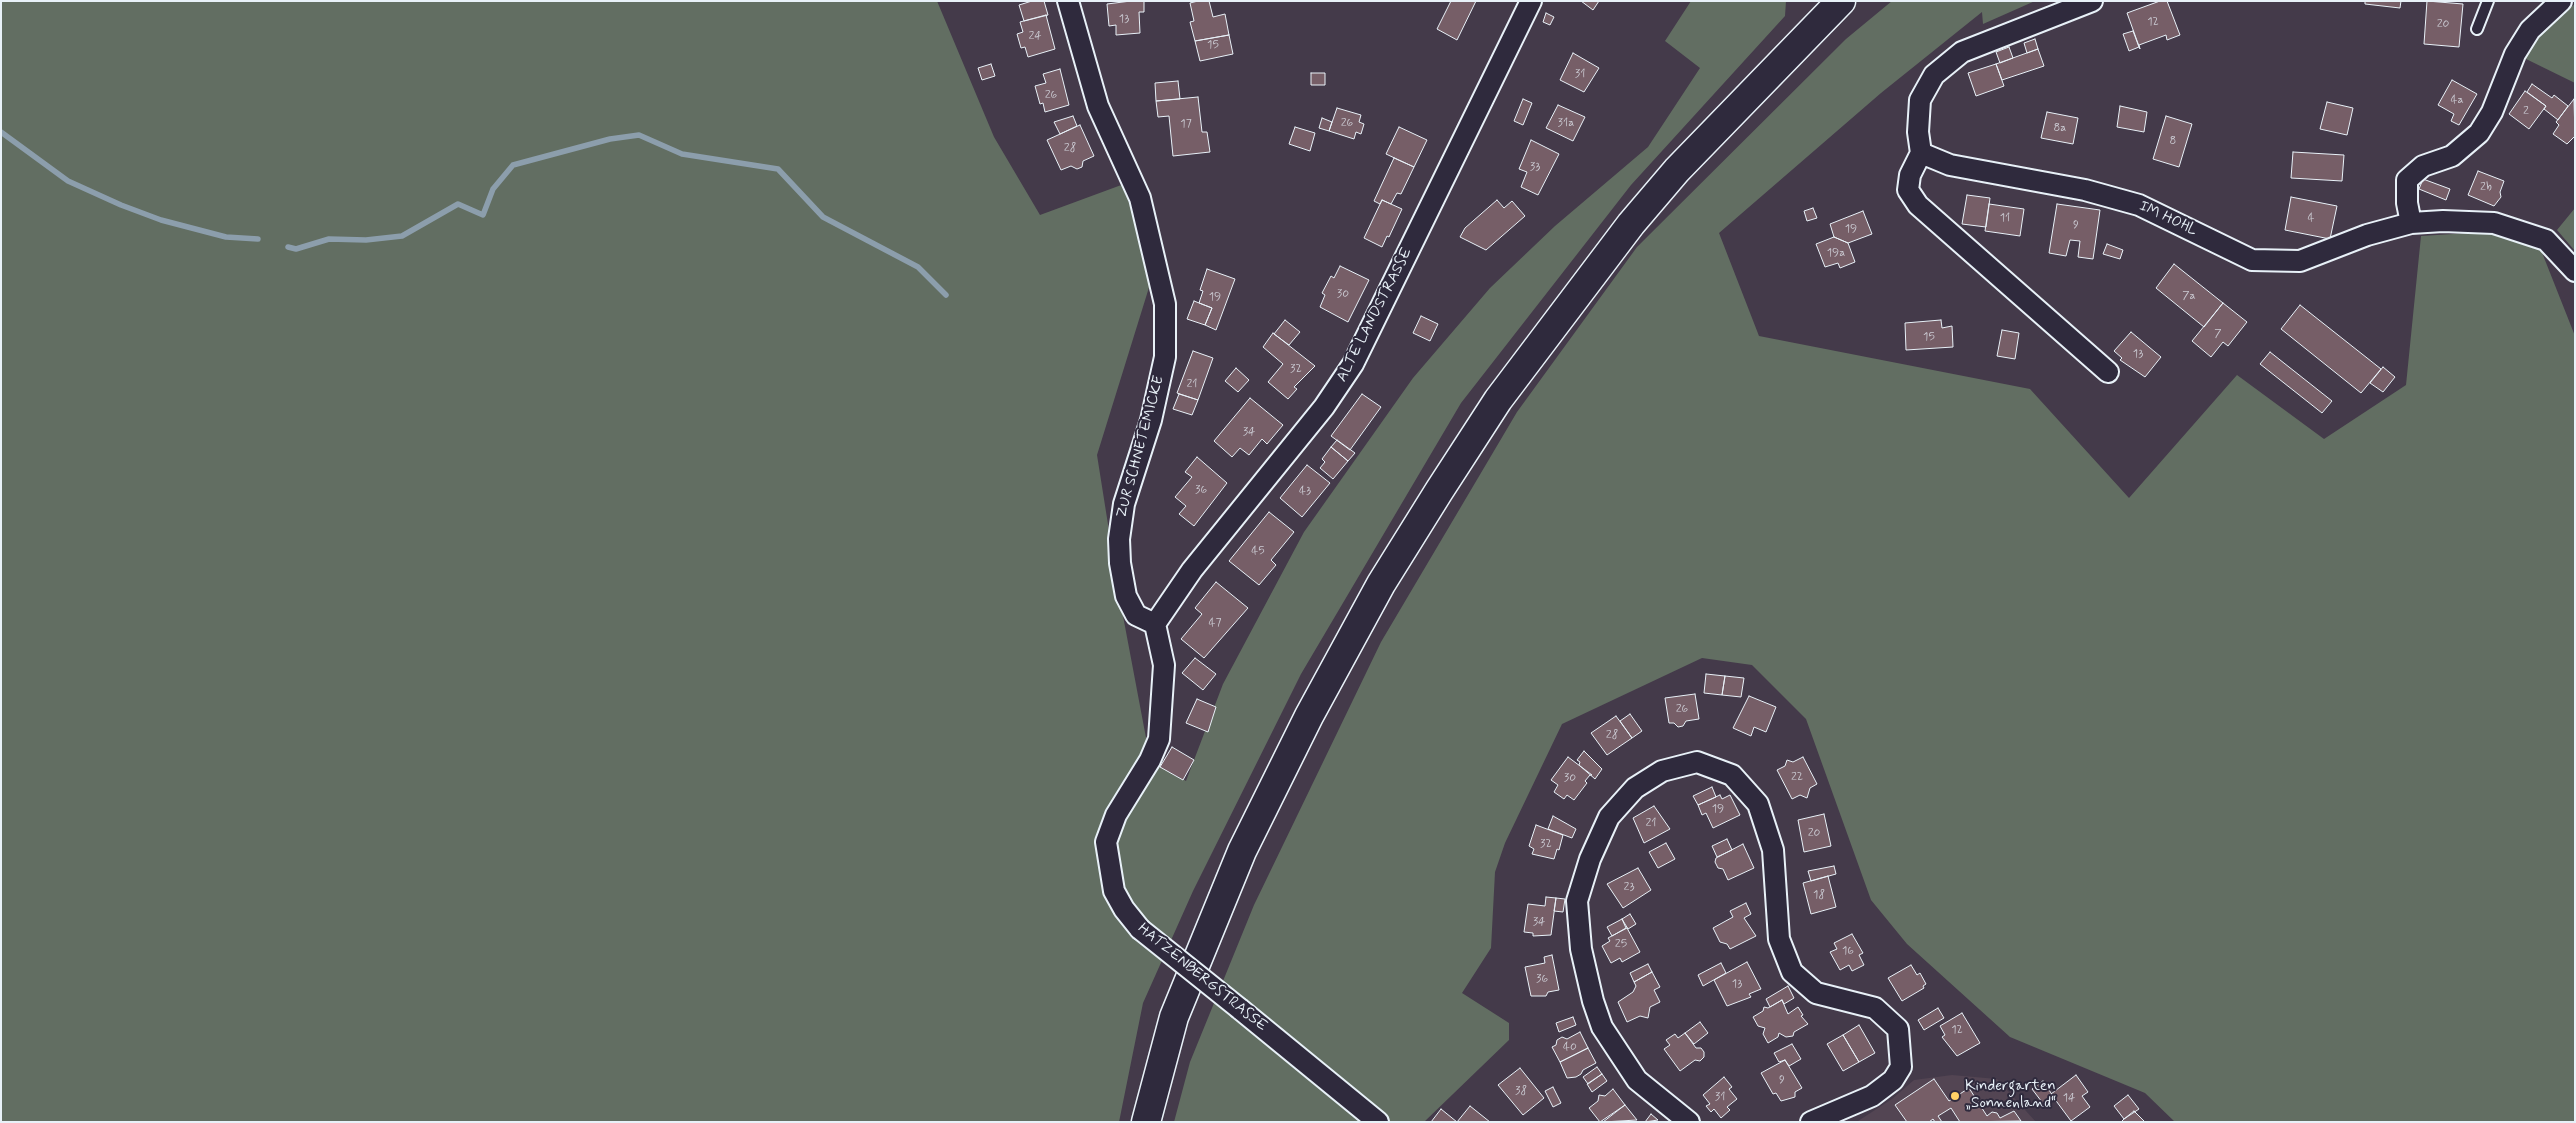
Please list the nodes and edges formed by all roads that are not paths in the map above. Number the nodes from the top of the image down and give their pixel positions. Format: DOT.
graph roads {
  1 [pos="1068,1"];
  2 [pos="1531,1"];
  3 [pos="2092,1"];
  4 [pos="2488,1"];
  5 [pos="2561,1"];
  6 [pos="1834,4"];
  7 [pos="2477,29"];
  8 [pos="1920,152"];
  9 [pos="2411,223"];
  10 [pos="2575,271"];
  11 [pos="2108,372"];
  12 [pos="1155,624"];
  13 [pos="1823,1119"];
  14 [pos="1146,1122"];
  15 [pos="1378,1122"];
  16 [pos="1689,1122"];
  1 -- 12 [label="street, ZUR SCHNETEMICKE"];
  2 -- 12 [label="street, ALTE LANDSTRASSE"];
  3 -- 8 [label="street"];
  4 -- 7 [label="lane"];
  5 -- 9 [label="street"];
  6 -- 14 [label="main road"];
  8 -- 9 [label="street, IM HOHL"];
  8 -- 11 [label="street"];
  9 -- 10 [label="street, IM HOHL"];
  12 -- 15 [label="street, HATZENBERGSTRASSE, bridge"];
  13 -- 16 [label="street"];
}
